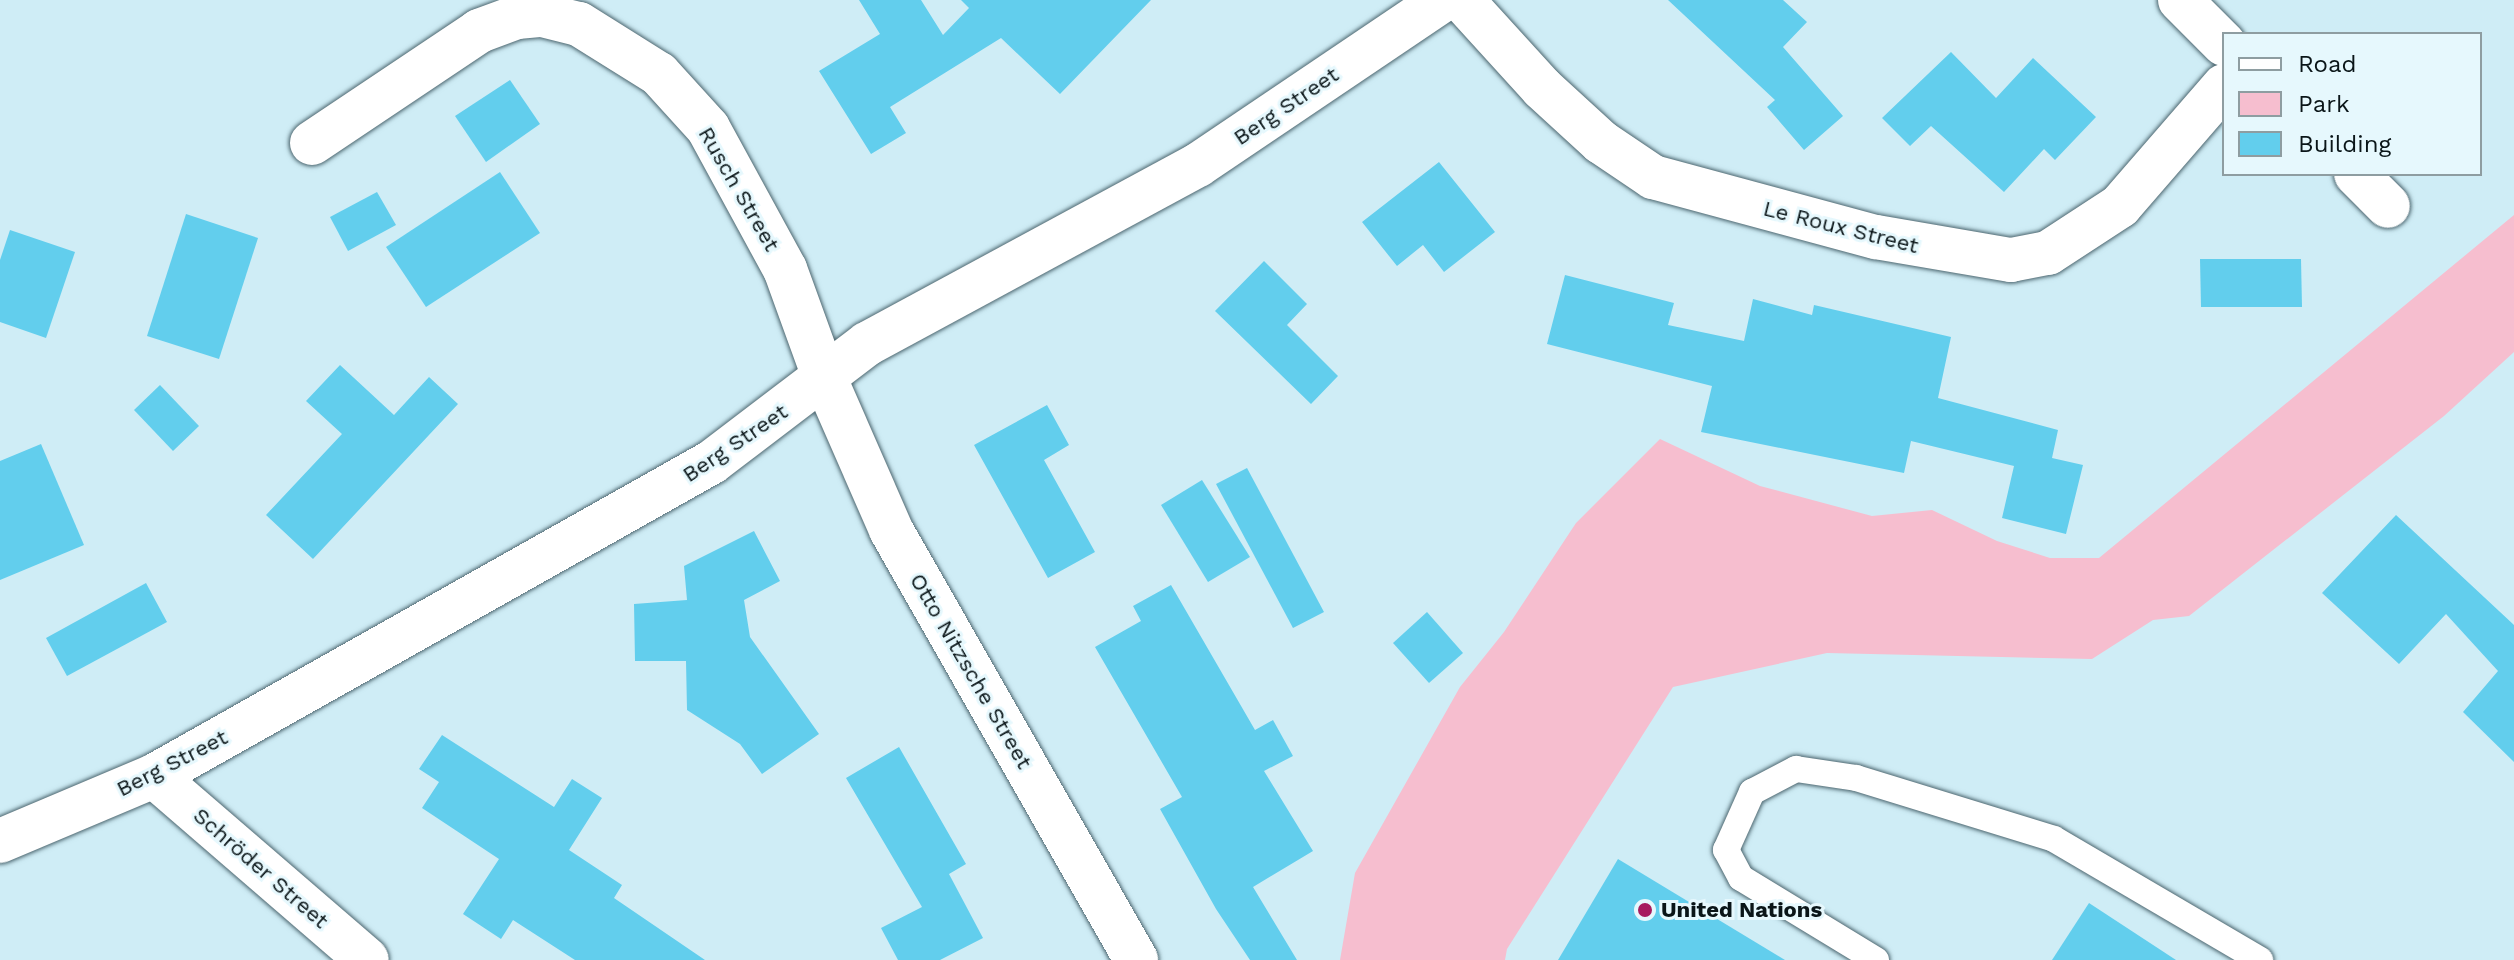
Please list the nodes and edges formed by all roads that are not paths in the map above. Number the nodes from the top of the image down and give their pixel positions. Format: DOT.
graph roads {
  1 [pos="1443,0"];
  2 [pos="1462,0"];
  3 [pos="2180,0"];
  4 [pos="2222,42"];
  5 [pos="2222,88"];
  6 [pos="312,143"];
  7 [pos="2358,176"];
  8 [pos="2388,206"];
  9 [pos="823,374"];
  10 [pos="154,776"];
  11 [pos="0,841"];
  12 [pos="367,960"];
  13 [pos="1136,960"];
  14 [pos="1876,960"];
  15 [pos="2260,960"];
  1 -- 9 [label="street, Berg Street"];
  2 -- 5 [label="street, Le Roux Street"];
  3 -- 4 [label="street"];
  6 -- 9 [label="street, Rusch Street"];
  7 -- 8 [label="street"];
  9 -- 10 [label="street, Berg Street"];
  9 -- 13 [label="street, Otto Nitzsche Street"];
  10 -- 11 [label="street, Berg Street"];
  10 -- 12 [label="street, Schröder Street"];
  14 -- 15 [label="lane"];
}
